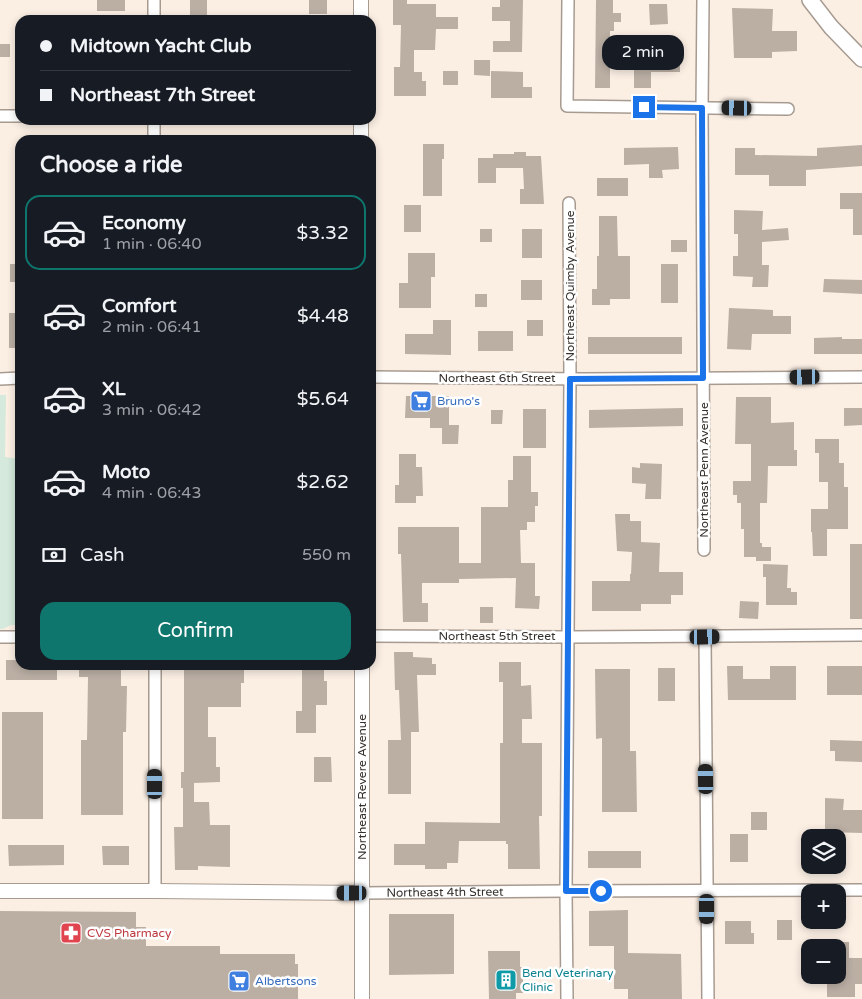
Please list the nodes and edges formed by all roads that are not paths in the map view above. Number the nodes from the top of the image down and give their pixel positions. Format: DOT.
graph roads {
  1 [pos="154,0"];
  2 [pos="361,0"];
  3 [pos="568,0"];
  4 [pos="703,0"];
  5 [pos="810,0"];
  6 [pos="154,15"];
  7 [pos="361,15"];
  8 [pos="862,59"];
  9 [pos="702,108"];
  10 [pos="788,109"];
  11 [pos="0,116"];
  12 [pos="15,116"];
  13 [pos="569,203"];
  14 [pos="376,377"];
  15 [pos="862,377"];
  16 [pos="15,378"];
  17 [pos="703,378"];
  18 [pos="0,379"];
  19 [pos="570,379"];
  20 [pos="704,550"];
  21 [pos="862,635"];
  22 [pos="376,636"];
  23 [pos="0,637"];
  24 [pos="15,637"];
  25 [pos="568,637"];
  26 [pos="705,637"];
  27 [pos="155,670"];
  28 [pos="362,670"];
  29 [pos="862,890"];
  30 [pos="0,891"];
  31 [pos="155,891"];
  32 [pos="566,891"];
  33 [pos="707,891"];
  34 [pos="363,893"];
  35 [pos="362,999"];
  36 [pos="567,999"];
  37 [pos="708,999"];
  1 -- 6 [label="street"];
  2 -- 7 [label="street"];
  3 -- 9 [label="street"];
  4 -- 9 [label="street, Northeast Penn Avenue"];
  5 -- 8 [label="main road"];
  9 -- 10 [label="street"];
  9 -- 17 [label="street, Northeast Penn Avenue"];
  11 -- 12 [label="street"];
  13 -- 19 [label="street, Northeast Quimby Avenue"];
  14 -- 19 [label="street, Northeast 6th Street"];
  15 -- 17 [label="street, Northeast 6th Street"];
  16 -- 18 [label="street"];
  17 -- 19 [label="street, Northeast 6th Street"];
  17 -- 20 [label="street, Northeast Penn Avenue"];
  19 -- 25 [label="street, Northeast Quimby Avenue"];
  21 -- 26 [label="street, Northeast 5th Street"];
  22 -- 25 [label="street, Northeast 5th Street"];
  23 -- 24 [label="street"];
  25 -- 26 [label="street, Northeast 5th Street"];
  25 -- 32 [label="street, Northeast Quimby Avenue"];
  26 -- 33 [label="street"];
  27 -- 31 [label="street"];
  28 -- 34 [label="street, Northeast Revere Avenue"];
  29 -- 33 [label="street, Northeast 4th Street"];
  30 -- 31 [label="street, Northeast 4th Street"];
  31 -- 34 [label="street, Northeast 4th Street"];
  32 -- 33 [label="street, Northeast 4th Street"];
  32 -- 34 [label="street, Northeast 4th Street"];
  32 -- 36 [label="street, Northeast Quimby Avenue"];
  33 -- 37 [label="street"];
  34 -- 35 [label="street, Northeast Revere Avenue"];
}
